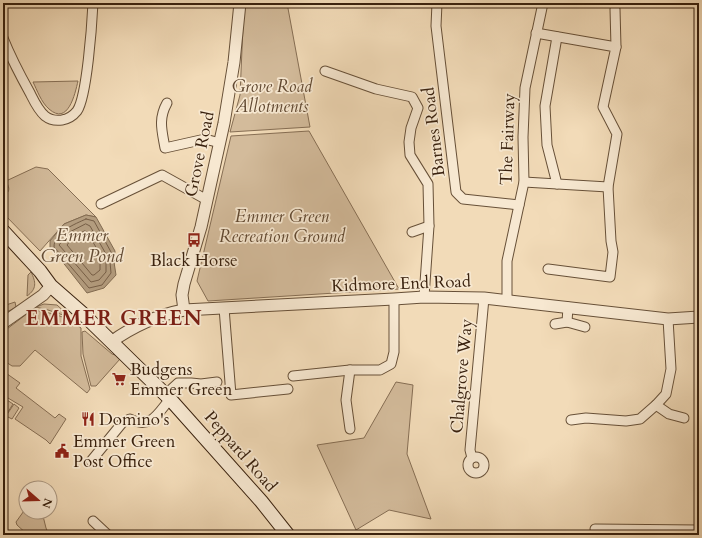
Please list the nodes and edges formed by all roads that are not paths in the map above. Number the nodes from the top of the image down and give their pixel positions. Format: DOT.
graph roads {
  1 [pos="93,3"];
  2 [pos="240,3"];
  3 [pos="437,3"];
  4 [pos="543,3"];
  5 [pos="615,9"];
  6 [pos="536,33"];
  7 [pos="557,37"];
  8 [pos="3,38"];
  9 [pos="616,47"];
  10 [pos="325,71"];
  11 [pos="167,102"];
  12 [pos="220,143"];
  13 [pos="524,182"];
  14 [pos="557,184"];
  15 [pos="608,187"];
  16 [pos="207,200"];
  17 [pos="101,204"];
  18 [pos="519,205"];
  19 [pos="429,226"];
  20 [pos="3,231"];
  21 [pos="412,232"];
  22 [pos="548,269"];
  23 [pos="51,286"];
  24 [pos="424,297"];
  25 [pos="394,298"];
  26 [pos="484,298"];
  27 [pos="507,301"];
  28 [pos="568,307"];
  29 [pos="224,308"];
  30 [pos="184,310"];
  31 [pos="699,317"];
  32 [pos="668,319"];
  33 [pos="567,322"];
  34 [pos="3,323"];
  35 [pos="555,324"];
  36 [pos="585,327"];
  37 [pos="111,342"];
  38 [pos="350,370"];
  39 [pos="293,376"];
  40 [pos="217,382"];
  41 [pos="288,389"];
  42 [pos="168,397"];
  43 [pos="656,405"];
  44 [pos="684,418"];
  45 [pos="570,420"];
  46 [pos="350,429"];
  47 [pos="472,458"];
  48 [pos="91,462"];
  49 [pos="93,522"];
  50 [pos="595,529"];
  51 [pos="699,530"];
  52 [pos="105,532"];
  53 [pos="288,535"];
  1 -- 8 [label="street"];
  2 -- 12 [label="street, Grove Road"];
  3 -- 18 [label="street, Barnes Road"];
  4 -- 6 [label="street, The Fairway"];
  5 -- 9 [label="street"];
  6 -- 7 [label="street"];
  6 -- 13 [label="street, The Fairway"];
  7 -- 9 [label="street"];
  7 -- 14 [label="street"];
  9 -- 15 [label="street"];
  10 -- 19 [label="street"];
  11 -- 12 [label="street"];
  12 -- 16 [label="street, Grove Road"];
  13 -- 14 [label="street"];
  13 -- 18 [label="street, The Fairway"];
  14 -- 15 [label="street"];
  15 -- 22 [label="street"];
  16 -- 17 [label="street"];
  16 -- 30 [label="street, Grove Road"];
  18 -- 27 [label="street, The Fairway"];
  19 -- 21 [label="street"];
  19 -- 24 [label="street"];
  20 -- 23 [label="main road, Peppard Road"];
  23 -- 34 [label="street"];
  23 -- 37 [label="main road, Peppard Road"];
  24 -- 25 [label="street, Kidmore End Road"];
  24 -- 26 [label="street, Kidmore End Road"];
  25 -- 29 [label="street, Kidmore End Road"];
  25 -- 38 [label="street"];
  26 -- 27 [label="street, Kidmore End Road"];
  26 -- 47 [label="street, Chalgrove Way"];
  27 -- 28 [label="street, Kidmore End Road"];
  28 -- 32 [label="street, Kidmore End Road"];
  28 -- 33 [label="street"];
  29 -- 30 [label="street, Kidmore End Road"];
  29 -- 41 [label="street"];
  30 -- 37 [label="street, Kidmore End Road"];
  31 -- 32 [label="street, Kidmore End Road"];
  32 -- 43 [label="street"];
  33 -- 35 [label="street"];
  33 -- 36 [label="street"];
  37 -- 42 [label="main road, Peppard Road"];
  38 -- 39 [label="street"];
  38 -- 46 [label="street"];
  40 -- 42 [label="street"];
  42 -- 48 [label="street"];
  42 -- 53 [label="main road, Peppard Road"];
  43 -- 44 [label="street"];
  43 -- 45 [label="street"];
  49 -- 52 [label="street"];
  50 -- 51 [label="street"];
}
